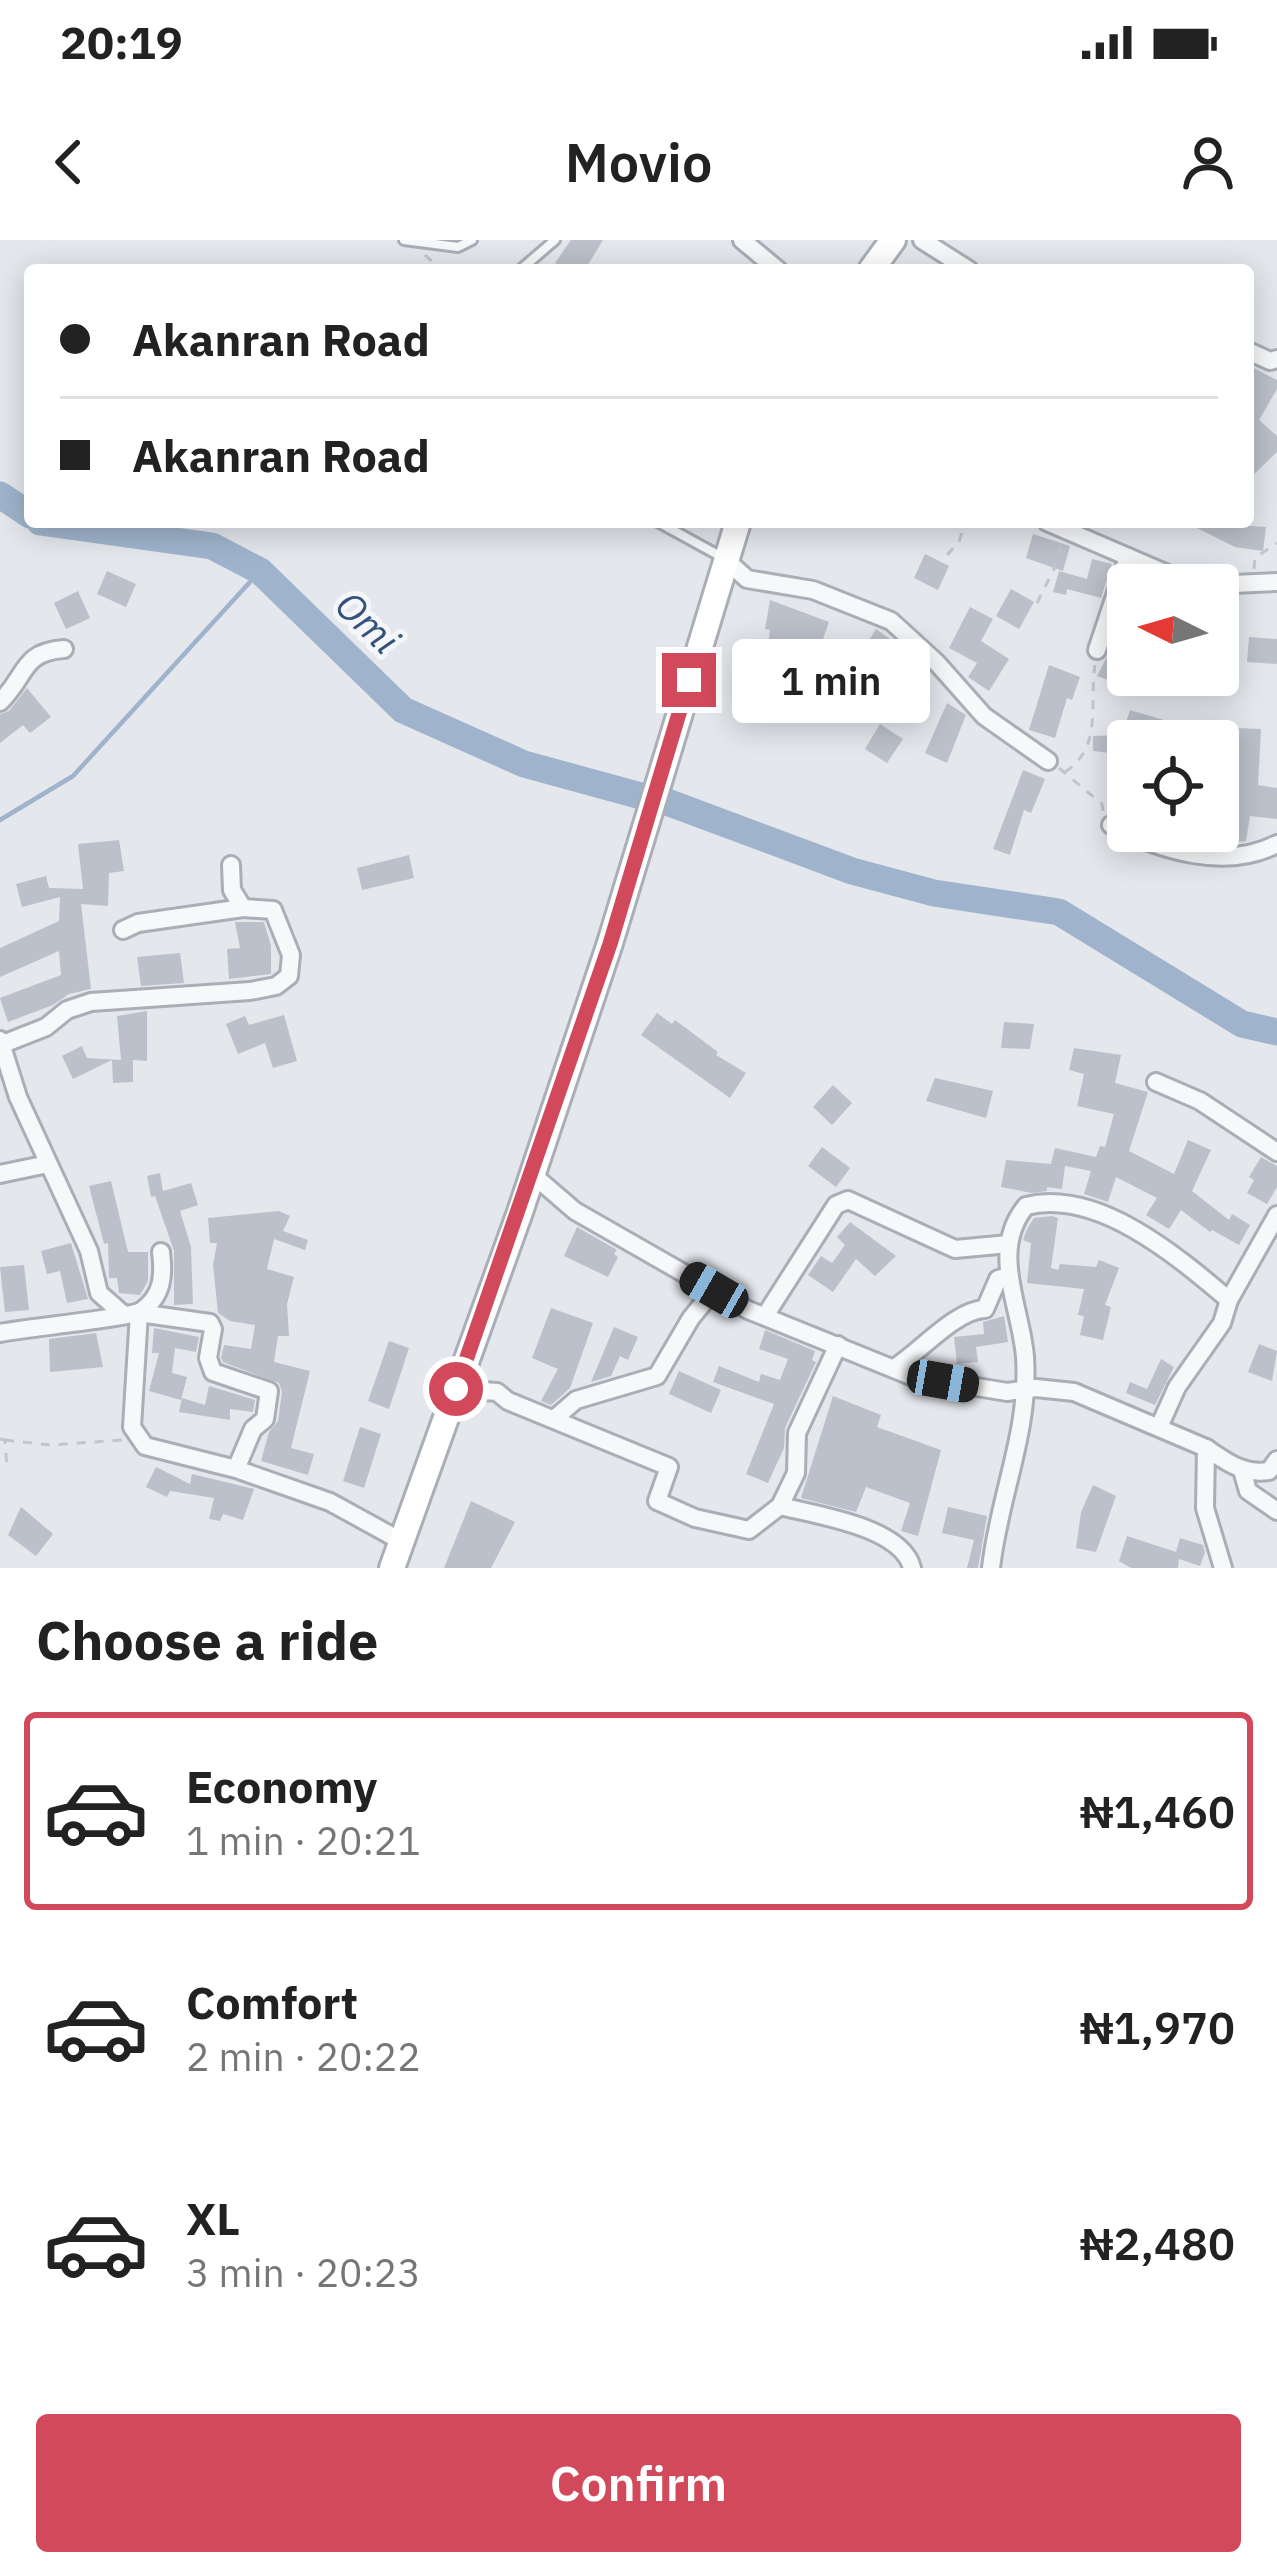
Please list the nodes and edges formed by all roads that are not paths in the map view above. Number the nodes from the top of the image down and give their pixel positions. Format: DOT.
graph roads {
  1 [pos="472,240"];
  2 [pos="556,240"];
  3 [pos="742,240"];
  4 [pos="922,240"];
  5 [pos="409,242"];
  6 [pos="527,264"];
  7 [pos="771,264"];
  8 [pos="960,264"];
  9 [pos="669,528"];
  10 [pos="736,528"];
  11 [pos="1060,528"];
  12 [pos="1128,556"];
  13 [pos="725,559"];
  14 [pos="1277,582"];
  15 [pos="64,649"];
  16 [pos="1097,650"];
  17 [pos="0,703"];
  18 [pos="1048,760"];
  19 [pos="1277,844"];
  20 [pos="1194,852"];
  21 [pos="231,866"];
  22 [pos="243,908"];
  23 [pos="123,930"];
  24 [pos="2,1042"];
  25 [pos="1156,1082"];
  26 [pos="1277,1152"];
  27 [pos="48,1164"];
  28 [pos="0,1174"];
  29 [pos="532,1174"];
  30 [pos="1277,1214"];
  31 [pos="1009,1244"];
  32 [pos="161,1252"];
  33 [pos="1009,1276"];
  34 [pos="714,1290"];
  35 [pos="1229,1300"];
  36 [pos="131,1314"];
  37 [pos="766,1316"];
  38 [pos="0,1333"];
  39 [pos="838,1345"];
  40 [pos="894,1368"];
  41 [pos="456,1389"];
  42 [pos="1025,1391"];
  43 [pos="554,1419"];
  44 [pos="1159,1427"];
  45 [pos="1206,1448"];
  46 [pos="1277,1460"];
  47 [pos="236,1469"];
  48 [pos="1243,1470"];
  49 [pos="779,1506"];
  50 [pos="1277,1510"];
  51 [pos="398,1560"];
  52 [pos="912,1568"];
  53 [pos="991,1568"];
  54 [pos="1223,1568"];
  1 -- 5 [label="lane"];
  2 -- 6 [label="lane"];
  3 -- 7 [label="street"];
  4 -- 8 [label="street"];
  9 -- 13 [label="lane"];
  10 -- 13 [label="main road"];
  11 -- 12 [label="street"];
  12 -- 14 [label="street"];
  12 -- 16 [label="street"];
  13 -- 18 [label="street"];
  13 -- 29 [label="main road"];
  15 -- 17 [label="street"];
  19 -- 20 [label="street"];
  21 -- 22 [label="street"];
  22 -- 23 [label="street"];
  22 -- 24 [label="street"];
  24 -- 27 [label="street"];
  25 -- 26 [label="street"];
  27 -- 28 [label="street"];
  27 -- 36 [label="street"];
  29 -- 34 [label="street"];
  29 -- 41 [label="main road"];
  30 -- 35 [label="street"];
  31 -- 33 [label="street"];
  31 -- 35 [label="street"];
  31 -- 37 [label="street"];
  32 -- 36 [label="street"];
  33 -- 40 [label="street"];
  33 -- 42 [label="street"];
  34 -- 37 [label="street"];
  34 -- 43 [label="street"];
  35 -- 44 [label="street"];
  36 -- 38 [label="street"];
  36 -- 47 [label="street"];
  36 -- 47 [label="street"];
  37 -- 39 [label="street"];
  39 -- 40 [label="street"];
  39 -- 49 [label="street"];
  40 -- 42 [label="street"];
  41 -- 43 [label="street"];
  41 -- 51 [label="main road"];
  42 -- 44 [label="street"];
  42 -- 53 [label="street"];
  43 -- 49 [label="street"];
  44 -- 45 [label="street"];
  45 -- 48 [label="street"];
  45 -- 54 [label="street"];
  46 -- 48 [label="street"];
  47 -- 51 [label="street"];
  48 -- 50 [label="street"];
  49 -- 52 [label="street"];
}
